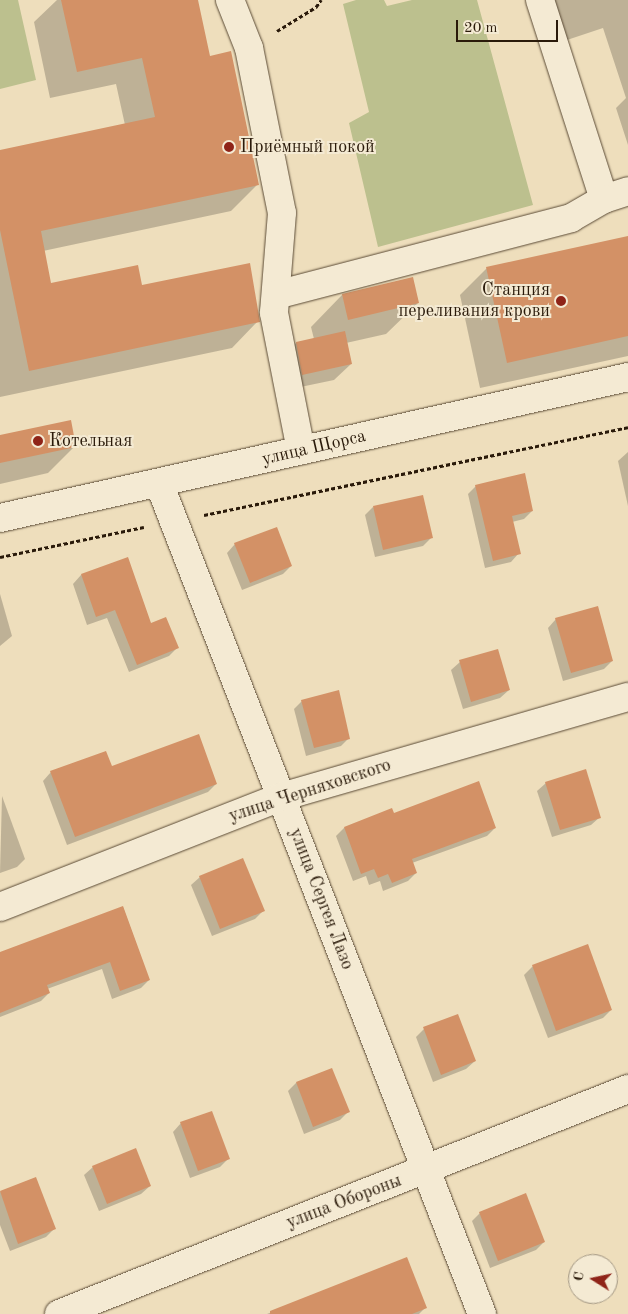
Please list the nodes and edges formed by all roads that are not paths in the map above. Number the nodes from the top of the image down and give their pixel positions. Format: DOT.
graph roads {
  1 [pos="230,0"];
  2 [pos="540,0"];
  3 [pos="616,195"];
  4 [pos="276,294"];
  5 [pos="628,377"];
  6 [pos="301,450"];
  7 [pos="159,483"];
  8 [pos="0,518"];
  9 [pos="628,697"];
  10 [pos="281,797"];
  11 [pos="0,907"];
  12 [pos="628,1089"];
  13 [pos="427,1170"];
  14 [pos="88,1309"];
  15 [pos="59,1314"];
  16 [pos="482,1314"];
  1 -- 4 [label="street"];
  2 -- 3 [label="street"];
  3 -- 4 [label="street"];
  4 -- 6 [label="street"];
  5 -- 6 [label="street, улица Щорса"];
  6 -- 7 [label="street, улица Щорса"];
  7 -- 8 [label="street, улица Щорса"];
  7 -- 10 [label="street, улица Сергея Лазо"];
  9 -- 10 [label="street, улица Черняховского"];
  10 -- 11 [label="street, улица Черняховского"];
  10 -- 13 [label="street, улица Сергея Лазо"];
  12 -- 13 [label="street, улица Обороны"];
  13 -- 14 [label="street, улица Обороны"];
  13 -- 16 [label="street, улица Сергея Лазо"];
  14 -- 15 [label="street, улица Обороны"];
}
